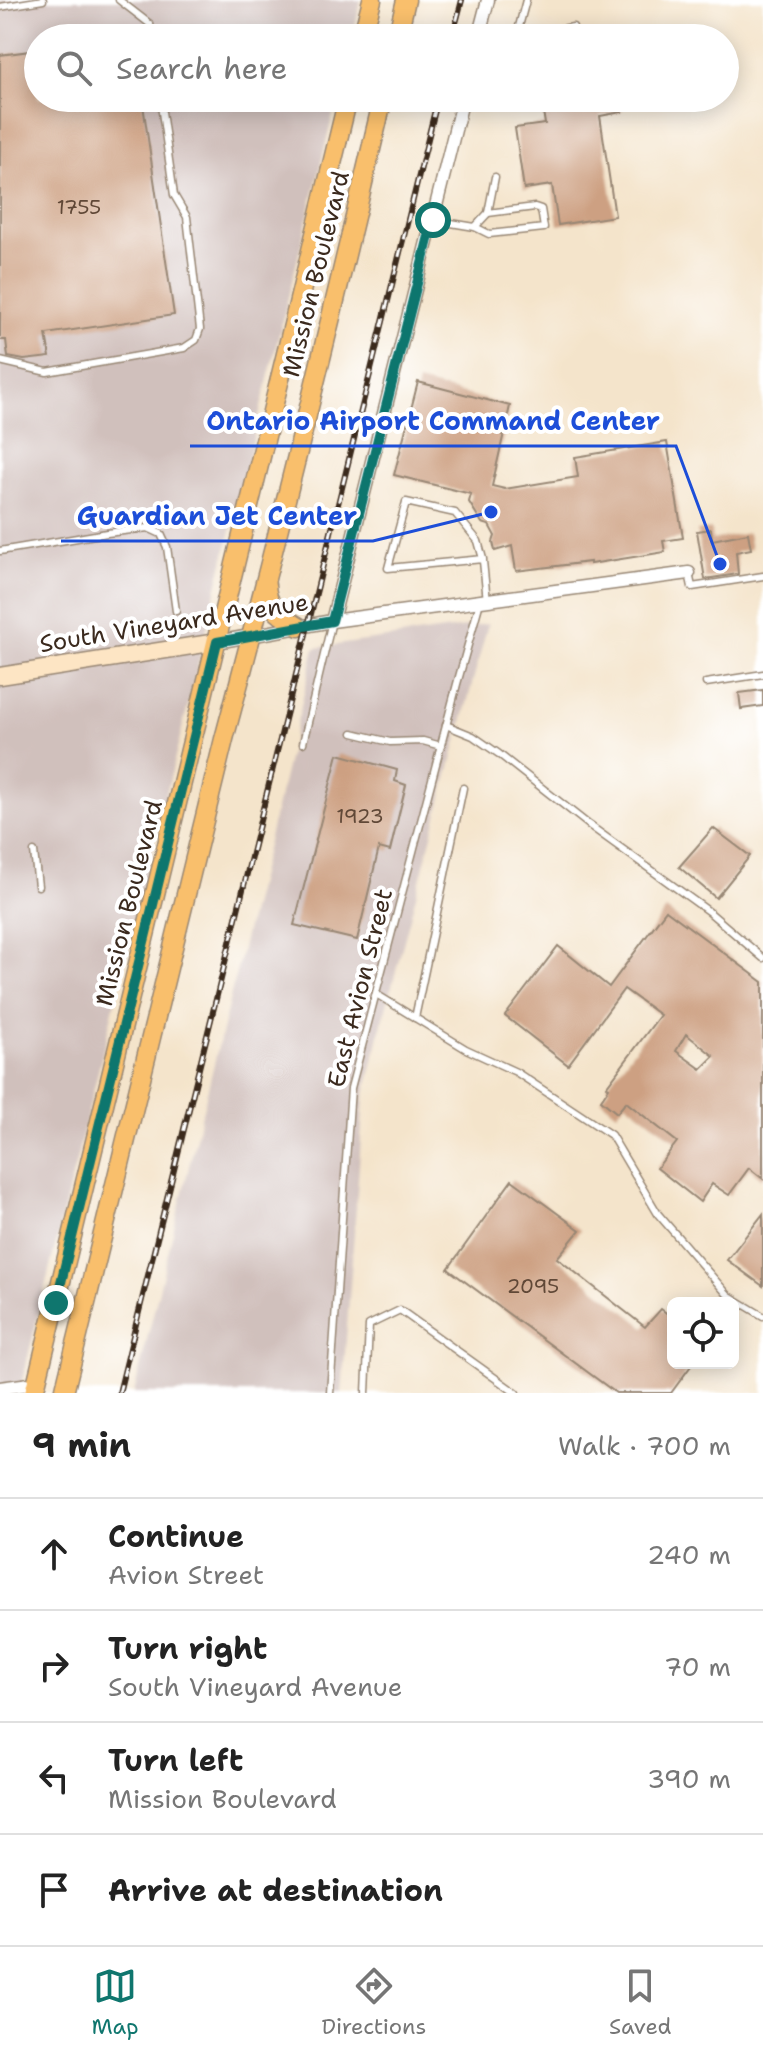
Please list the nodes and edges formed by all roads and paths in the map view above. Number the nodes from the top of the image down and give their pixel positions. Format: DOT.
graph roads {
  1 [pos="43,0"];
  2 [pos="119,0"];
  3 [pos="372,0"];
  4 [pos="406,0"];
  5 [pos="488,0"];
  6 [pos="526,0"];
  7 [pos="0,7"];
  8 [pos="150,24"];
  9 [pos="366,24"];
  10 [pos="400,24"];
  11 [pos="482,24"];
  12 [pos="520,24"];
  13 [pos="162,112"];
  14 [pos="345,112"];
  15 [pos="380,112"];
  16 [pos="460,112"];
  17 [pos="495,177"];
  18 [pos="488,213"];
  19 [pos="433,220"];
  20 [pos="475,227"];
  21 [pos="0,361"];
  22 [pos="0,551"];
  23 [pos="483,559"];
  24 [pos="689,573"];
  25 [pos="763,576"];
  26 [pos="265,581"];
  27 [pos="484,601"];
  28 [pos="176,611"];
  29 [pos="332,621"];
  30 [pos="299,627"];
  31 [pos="252,635"];
  32 [pos="217,642"];
  33 [pos="763,674"];
  34 [pos="0,676"];
  35 [pos="706,683"];
  36 [pos="446,725"];
  37 [pos="353,733"];
  38 [pos="303,743"];
  39 [pos="441,746"];
  40 [pos="463,788"];
  41 [pos="34,852"];
  42 [pos="38,886"];
  43 [pos="763,958"];
  44 [pos="376,994"];
  45 [pos="415,1018"];
  46 [pos="763,1316"];
  47 [pos="0,1388"];
  48 [pos="35,1388"];
  49 [pos="64,1393"];
  50 [pos="330,1393"];
  51 [pos="366,1393"];
  52 [pos="516,1393"];
  1 -- 7 [label="lane"];
  2 -- 8 [label="lane"];
  3 -- 9 [label="main road"];
  4 -- 10 [label="main road"];
  5 -- 11 [label="street"];
  6 -- 12 [label="lane"];
  13 -- 21 [label="lane"];
  14 -- 32 [label="main road, Mission Boulevard"];
  15 -- 26 [label="main road, Mission Boulevard"];
  16 -- 19 [label="street"];
  17 -- 18 [label="lane"];
  18 -- 20 [label="lane"];
  18 -- 20 [label="lane"];
  19 -- 20 [label="lane"];
  19 -- 29 [label="street"];
  22 -- 28 [label="lane"];
  23 -- 23 [label="lane"];
  23 -- 27 [label="lane"];
  24 -- 25 [label="lane"];
  24 -- 27 [label="street, South Vineyard Avenue"];
  26 -- 30 [label="main road"];
  26 -- 31 [label="main road, Mission Boulevard"];
  27 -- 29 [label="street, South Vineyard Avenue"];
  27 -- 36 [label="lane, East Avion Street"];
  29 -- 30 [label="street, South Vineyard Avenue"];
  29 -- 38 [label="lane"];
  30 -- 31 [label="street, South Vineyard Avenue"];
  31 -- 32 [label="street, South Vineyard Avenue"];
  31 -- 49 [label="main road, Mission Boulevard"];
  32 -- 34 [label="main road, South Vineyard Avenue"];
  32 -- 48 [label="main road, Mission Boulevard"];
  33 -- 35 [label="lane"];
  36 -- 39 [label="lane, East Avion Street"];
  36 -- 43 [label="lane"];
  37 -- 39 [label="lane"];
  39 -- 44 [label="lane, East Avion Street"];
  40 -- 45 [label="lane"];
  41 -- 42 [label="lane"];
  44 -- 45 [label="lane"];
  44 -- 50 [label="lane, East Avion Street"];
  45 -- 46 [label="lane"];
  47 -- 48 [label="street"];
  51 -- 52 [label="lane"];
}
